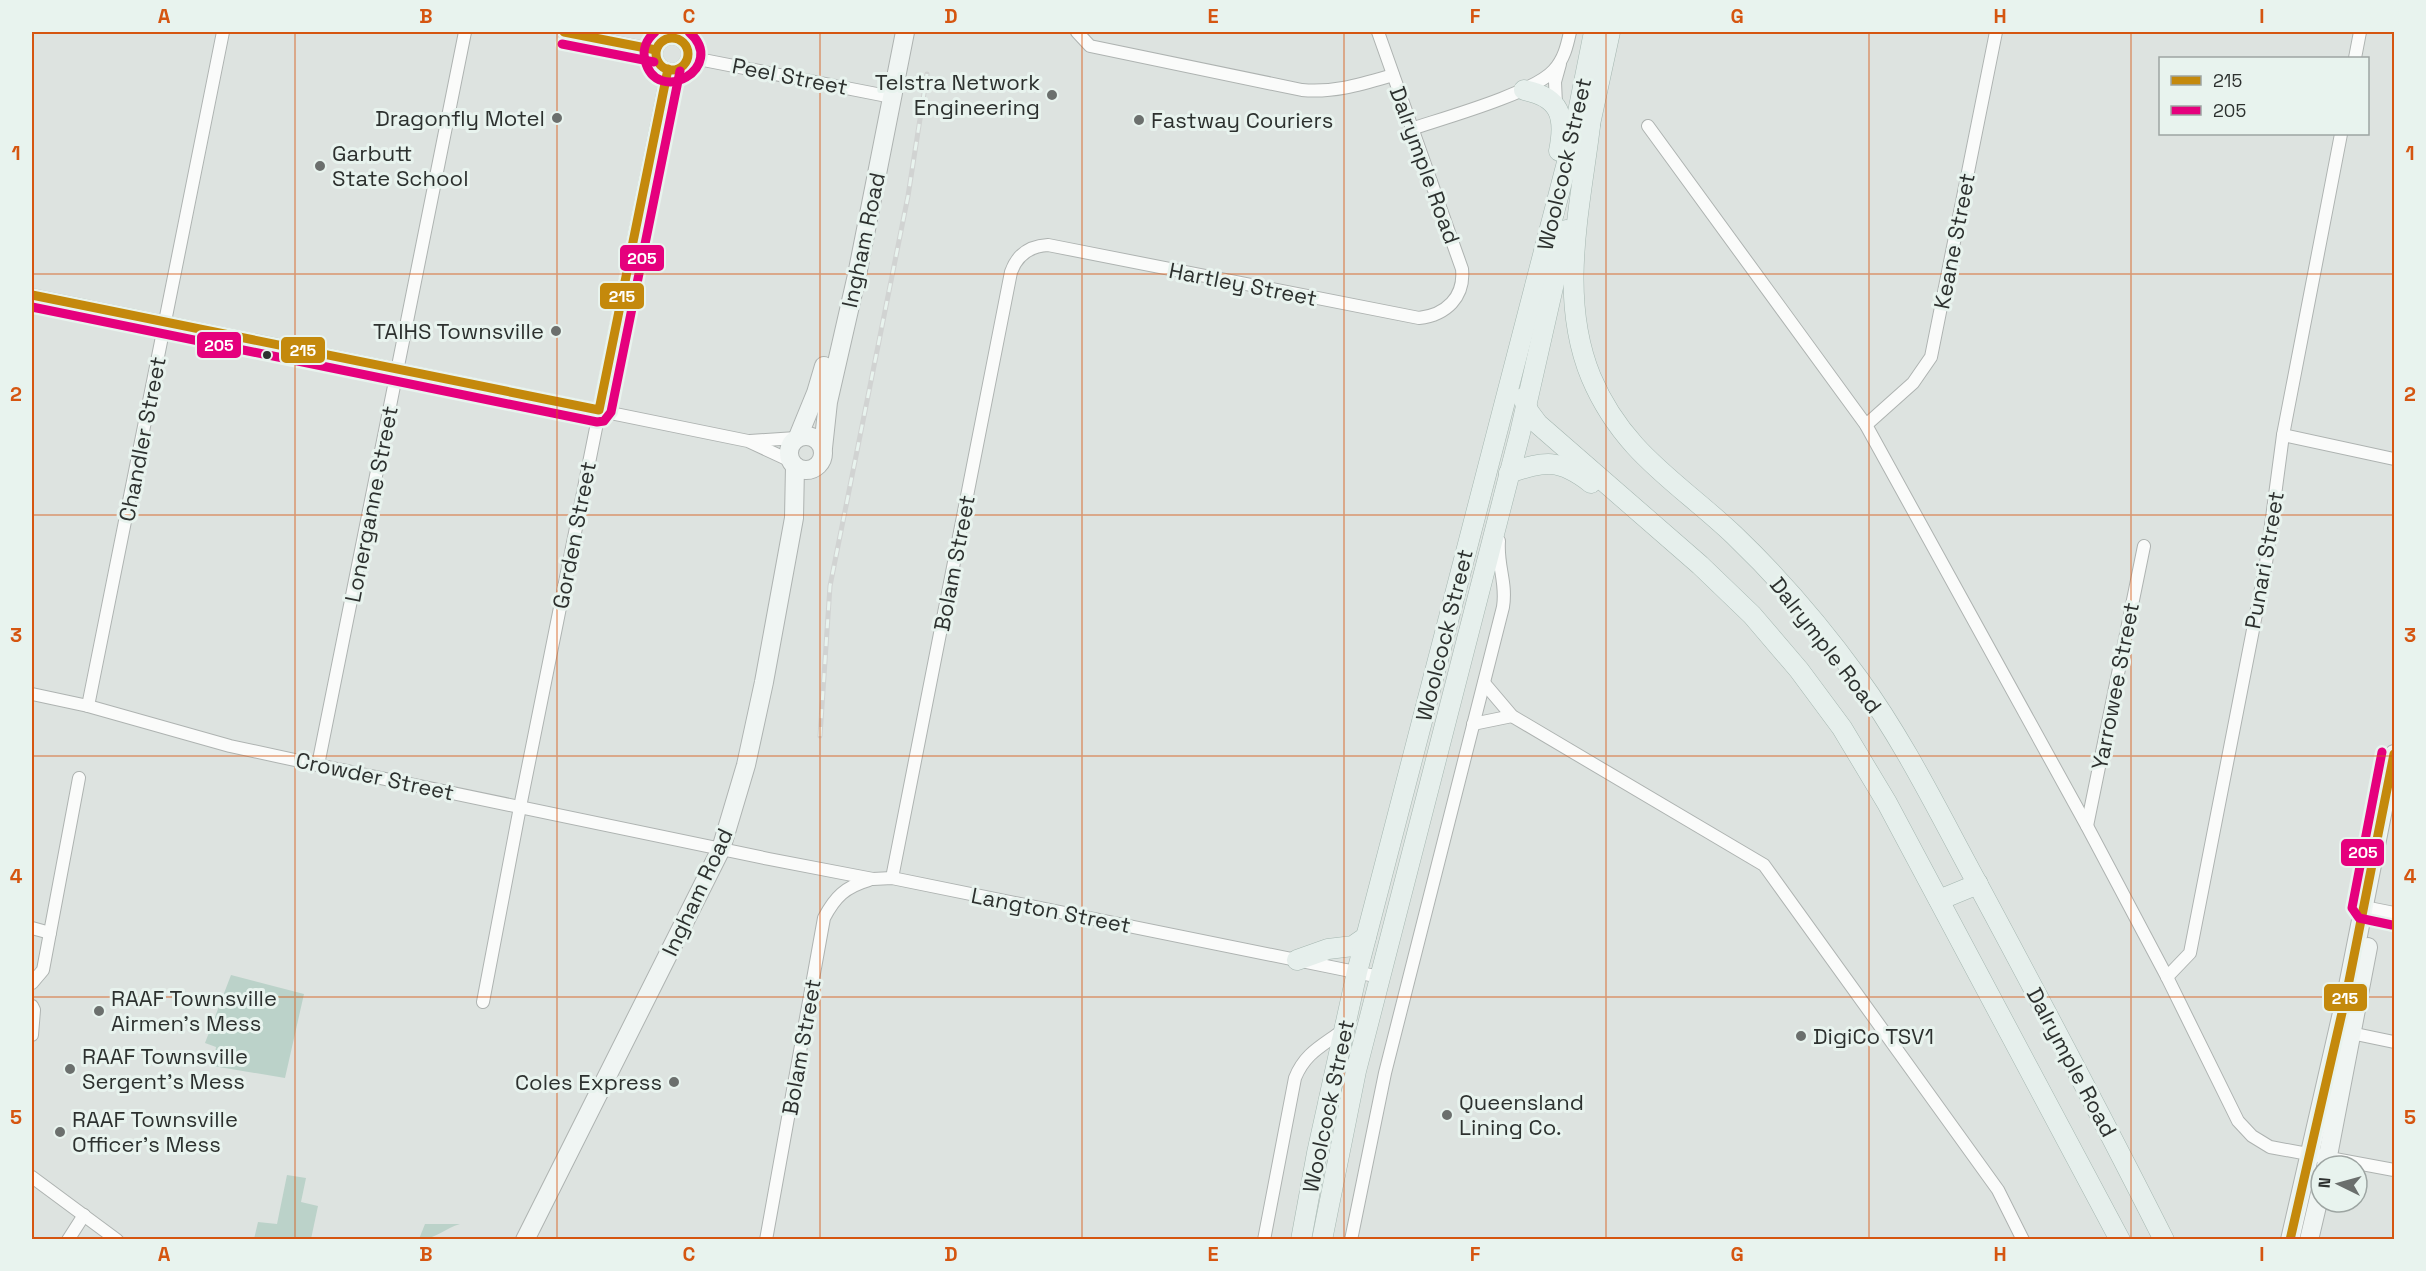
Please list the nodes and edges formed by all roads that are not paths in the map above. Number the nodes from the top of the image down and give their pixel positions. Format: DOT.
graph roads {
  1 [pos="224,32"];
  2 [pos="465,32"];
  3 [pos="564,32"];
  4 [pos="893,32"];
  5 [pos="905,32"];
  6 [pos="1077,32"];
  7 [pos="1378,32"];
  8 [pos="1570,32"];
  9 [pos="1594,32"];
  10 [pos="1610,32"];
  11 [pos="1996,32"];
  12 [pos="2360,32"];
  13 [pos="675,34"];
  14 [pos="656,50"];
  15 [pos="688,57"];
  16 [pos="2355,57"];
  17 [pos="1561,61"];
  18 [pos="668,69"];
  19 [pos="1393,75"];
  20 [pos="1524,90"];
  21 [pos="886,96"];
  22 [pos="1556,104"];
  23 [pos="1590,126"];
  24 [pos="1648,126"];
  25 [pos="1411,129"];
  26 [pos="2341,135"];
  27 [pos="1546,239"];
  28 [pos="1024,252"];
  29 [pos="32,295"];
  30 [pos="1456,298"];
  31 [pos="165,322"];
  32 [pos="1514,363"];
  33 [pos="1534,364"];
  34 [pos="398,370"];
  35 [pos="1525,403"];
  36 [pos="599,410"];
  37 [pos="1866,424"];
  38 [pos="2283,435"];
  39 [pos="797,438"];
  40 [pos="748,441"];
  41 [pos="823,448"];
  42 [pos="2394,459"];
  43 [pos="799,465"];
  44 [pos="1509,473"];
  45 [pos="1503,498"];
  46 [pos="1668,540"];
  47 [pos="2144,546"];
  48 [pos="1484,683"];
  49 [pos="32,694"];
  50 [pos="88,706"];
  51 [pos="1512,716"];
  52 [pos="1473,724"];
  53 [pos="2394,762"];
  54 [pos="318,765"];
  55 [pos="79,778"];
  56 [pos="520,807"];
  57 [pos="2394,808"];
  58 [pos="2087,826"];
  59 [pos="721,849"];
  60 [pos="892,878"];
  61 [pos="873,879"];
  62 [pos="1978,884"];
  63 [pos="1939,900"];
  64 [pos="2369,908"];
  65 [pos="2394,913"];
  66 [pos="32,928"];
  67 [pos="50,933"];
  68 [pos="1366,937"];
  69 [pos="1297,960"];
  70 [pos="1357,972"];
  71 [pos="1380,977"];
  72 [pos="2166,977"];
  73 [pos="32,983"];
  74 [pos="483,1002"];
  75 [pos="32,1006"];
  76 [pos="1342,1031"];
  77 [pos="2345,1032"];
  78 [pos="32,1035"];
  79 [pos="2394,1041"];
  80 [pos="2322,1154"];
  81 [pos="2309,1156"];
  82 [pos="2369,1166"];
  83 [pos="2394,1170"];
  84 [pos="32,1177"];
  85 [pos="2309,1190"];
  86 [pos="2316,1214"];
  87 [pos="84,1215"];
  88 [pos="68,1239"];
  89 [pos="117,1239"];
  90 [pos="525,1239"];
  91 [pos="766,1239"];
  92 [pos="1264,1239"];
  93 [pos="1301,1239"];
  94 [pos="1322,1239"];
  95 [pos="1351,1239"];
  96 [pos="2023,1239"];
  97 [pos="2120,1239"];
  98 [pos="2164,1239"];
  99 [pos="2290,1239"];
  100 [pos="2310,1239"];
  1 -- 31 [label="street, Chandler Street"];
  2 -- 34 [label="street, Lonerganne Street"];
  3 -- 14 [label="street"];
  4 -- 21 [label="main road, Ingham Road"];
  5 -- 21 [label="main road, Ingham Road"];
  6 -- 19 [label="street"];
  7 -- 19 [label="street, Dalrymple Road"];
  8 -- 17 [label="street"];
  9 -- 27 [label="main road, Woolcock Street"];
  10 -- 23 [label="main road, Woolcock Street"];
  11 -- 37 [label="street, Keane Street"];
  12 -- 16 [label="street"];
  13 -- 14 [label="street"];
  13 -- 15 [label="street"];
  14 -- 18 [label="street"];
  15 -- 18 [label="street"];
  15 -- 21 [label="street, Peel Street"];
  17 -- 20 [label="street"];
  17 -- 22 [label="street"];
  18 -- 36 [label="street, Gorden Street"];
  19 -- 25 [label="street, Dalrymple Road"];
  20 -- 22 [label="main road"];
  20 -- 25 [label="street"];
  21 -- 39 [label="main road, Ingham Road"];
  21 -- 41 [label="main road, Ingham Road"];
  22 -- 27 [label="main road"];
  23 -- 33 [label="main road, Woolcock Street"];
  23 -- 62 [label="main road, Dalrymple Road"];
  24 -- 37 [label="street"];
  25 -- 30 [label="street, Dalrymple Road"];
  26 -- 38 [label="street, Punari Street"];
  27 -- 32 [label="main road, Woolcock Street"];
  28 -- 30 [label="street, Hartley Street"];
  28 -- 60 [label="street, Bolam Street"];
  29 -- 31 [label="street"];
  31 -- 34 [label="street"];
  31 -- 50 [label="street, Chandler Street"];
  32 -- 33 [label="main road"];
  32 -- 35 [label="main road, Dalrymple Road"];
  32 -- 68 [label="main road, Woolcock Street"];
  33 -- 35 [label="main road, Woolcock Street"];
  34 -- 36 [label="street"];
  34 -- 54 [label="street, Lonerganne Street"];
  35 -- 44 [label="main road, Woolcock Street"];
  35 -- 46 [label="main road, Dalrymple Road"];
  36 -- 40 [label="street"];
  36 -- 56 [label="street, Gorden Street"];
  37 -- 58 [label="street"];
  38 -- 42 [label="street"];
  38 -- 72 [label="street, Punari Street"];
  39 -- 40 [label="street"];
  39 -- 41 [label="main road"];
  39 -- 43 [label="main road"];
  40 -- 43 [label="street"];
  41 -- 43 [label="main road"];
  43 -- 59 [label="main road, Ingham Road"];
  44 -- 45 [label="main road, Woolcock Street"];
  44 -- 46 [label="main road"];
  45 -- 48 [label="street"];
  45 -- 71 [label="main road, Woolcock Street"];
  46 -- 63 [label="main road, Dalrymple Road"];
  47 -- 58 [label="street, Yarrowee Street"];
  48 -- 51 [label="street"];
  48 -- 52 [label="street"];
  49 -- 50 [label="street, Crowder Street"];
  50 -- 54 [label="street, Crowder Street"];
  51 -- 52 [label="street"];
  51 -- 96 [label="street"];
  52 -- 95 [label="street"];
  53 -- 64 [label="main road"];
  54 -- 56 [label="street, Crowder Street"];
  55 -- 67 [label="street"];
  56 -- 59 [label="street, Crowder Street"];
  56 -- 74 [label="street, Gorden Street"];
  57 -- 64 [label="main road"];
  58 -- 72 [label="street"];
  59 -- 61 [label="street, Langton Street"];
  59 -- 90 [label="main road, Ingham Road"];
  60 -- 61 [label="street, Langton Street"];
  60 -- 69 [label="street, Langton Street"];
  61 -- 91 [label="street, Bolam Street"];
  62 -- 63 [label="main road"];
  62 -- 98 [label="main road, Dalrymple Road"];
  63 -- 97 [label="main road, Dalrymple Road"];
  64 -- 65 [label="street"];
  64 -- 77 [label="main road"];
  66 -- 67 [label="street"];
  67 -- 73 [label="street"];
  68 -- 69 [label="main road"];
  68 -- 70 [label="main road, Woolcock Street"];
  69 -- 70 [label="street, Langton Street"];
  70 -- 71 [label="street, Langton Street"];
  70 -- 76 [label="main road, Woolcock Street"];
  71 -- 94 [label="main road, Woolcock Street"];
  72 -- 81 [label="street"];
  75 -- 78 [label="street"];
  76 -- 92 [label="street"];
  76 -- 93 [label="main road, Woolcock Street"];
  77 -- 79 [label="street"];
  77 -- 80 [label="main road"];
  82 -- 83 [label="street"];
  84 -- 87 [label="street"];
  85 -- 99 [label="main road"];
  86 -- 100 [label="main road"];
  87 -- 88 [label="street"];
  87 -- 89 [label="street"];
}
